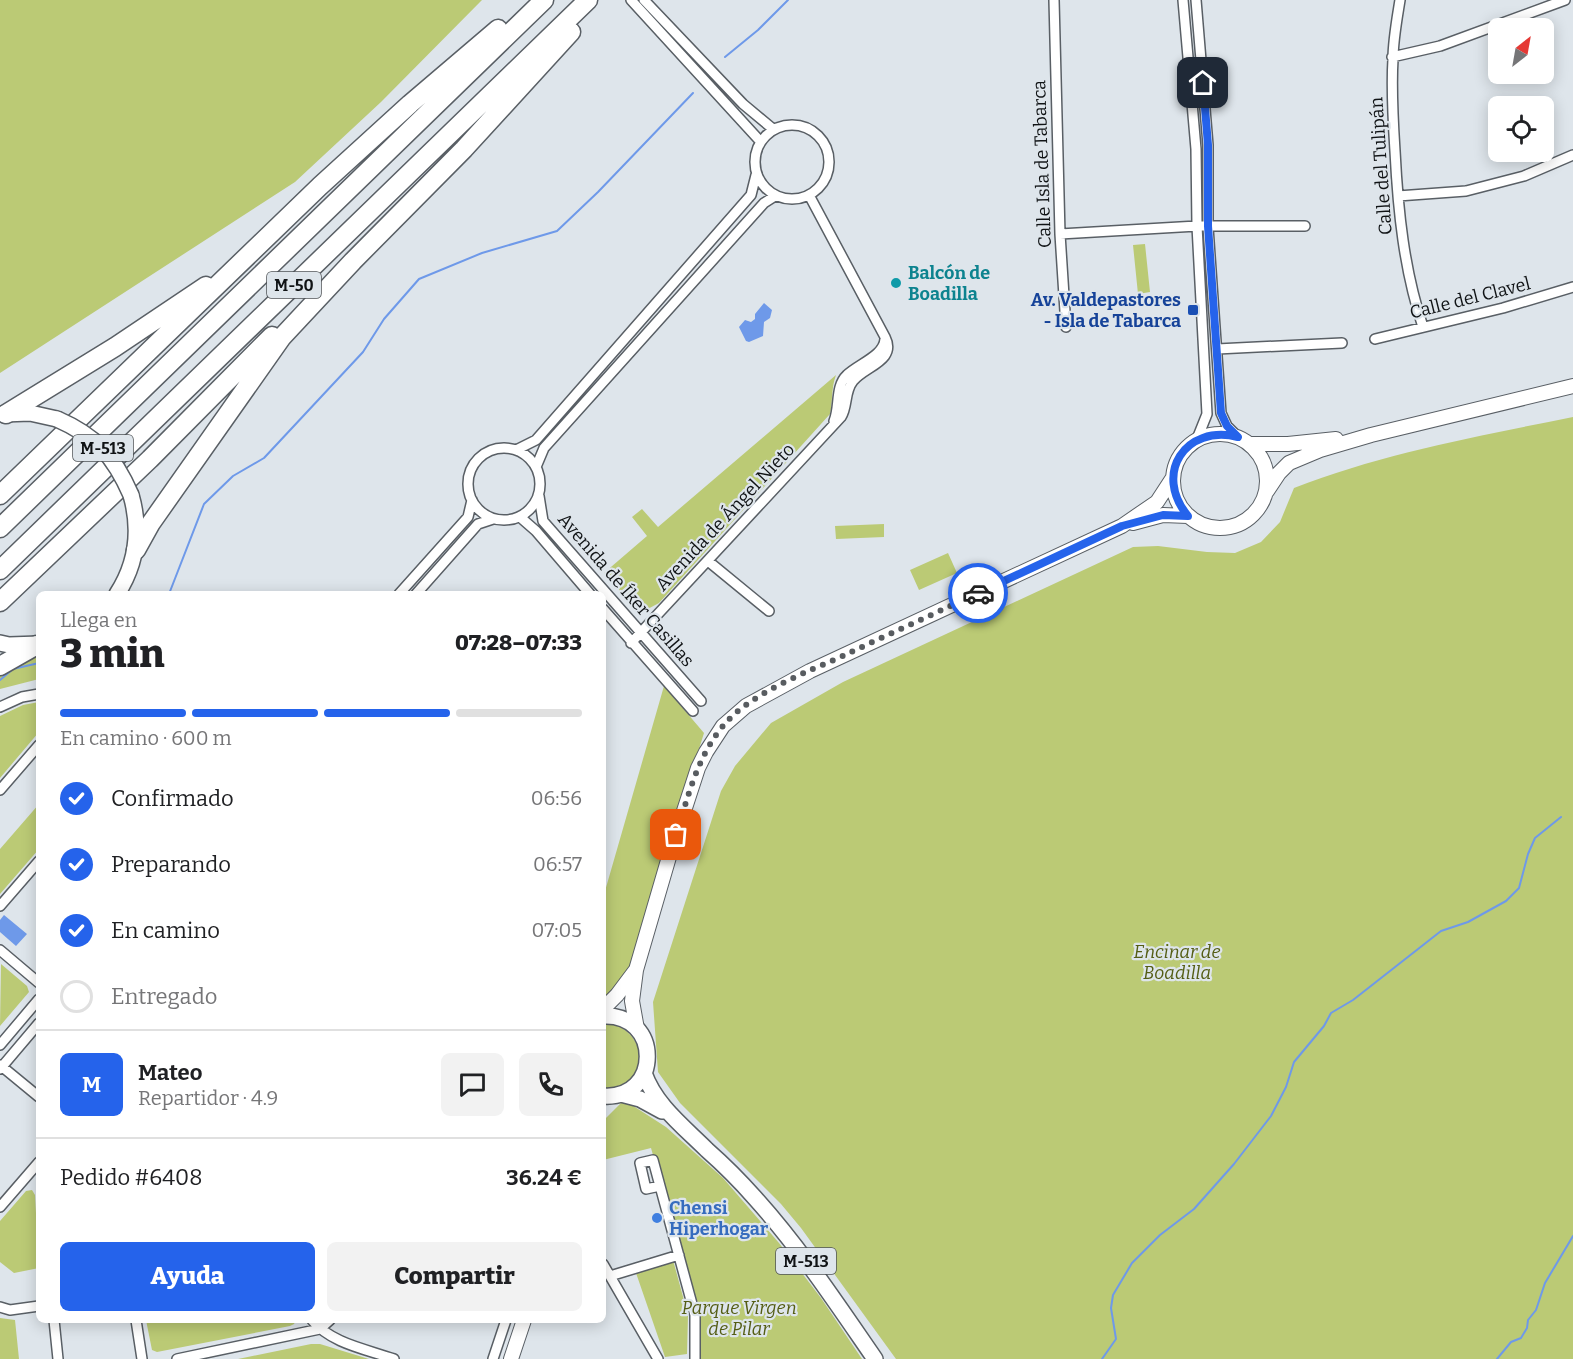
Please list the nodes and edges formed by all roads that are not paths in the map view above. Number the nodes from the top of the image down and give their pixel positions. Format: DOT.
graph roads {
  1 [pos="531,0"];
  2 [pos="544,0"];
  3 [pos="588,0"];
  4 [pos="600,0"];
  5 [pos="1054,0"];
  6 [pos="1183,0"];
  7 [pos="1196,0"];
  8 [pos="1400,0"];
  9 [pos="1565,0"];
  10 [pos="639,2"];
  11 [pos="1392,57"];
  12 [pos="773,129"];
  13 [pos="760,141"];
  14 [pos="1573,155"];
  15 [pos="756,176"];
  16 [pos="809,195"];
  17 [pos="775,196"];
  18 [pos="1398,196"];
  19 [pos="292,213"];
  20 [pos="1197,226"];
  21 [pos="1208,226"];
  22 [pos="1305,226"];
  23 [pos="1060,234"];
  24 [pos="352,261"];
  25 [pos="1573,287"];
  26 [pos="1066,327"];
  27 [pos="1423,327"];
  28 [pos="1376,339"];
  29 [pos="1342,344"];
  30 [pos="1217,349"];
  31 [pos="1573,386"];
  32 [pos="3,414"];
  33 [pos="1371,435"];
  34 [pos="1197,439"];
  35 [pos="1244,441"];
  36 [pos="516,450"];
  37 [pos="536,467"];
  38 [pos="1172,479"];
  39 [pos="1267,491"];
  40 [pos="0,495"];
  41 [pos="539,496"];
  42 [pos="472,500"];
  43 [pos="1188,516"];
  44 [pos="520,517"];
  45 [pos="493,519"];
  46 [pos="1122,526"];
  47 [pos="0,528"];
  48 [pos="136,550"];
  49 [pos="708,561"];
  50 [pos="0,570"];
  51 [pos="120,591"];
  52 [pos="402,591"];
  53 [pos="419,591"];
  54 [pos="587,591"];
  55 [pos="604,591"];
  56 [pos="606,593"];
  57 [pos="0,602"];
  58 [pos="768,611"];
  59 [pos="606,613"];
  60 [pos="641,633"];
  61 [pos="0,643"];
  62 [pos="632,643"];
  63 [pos="36,644"];
  64 [pos="36,645"];
  65 [pos="0,666"];
  66 [pos="36,695"];
  67 [pos="700,701"];
  68 [pos="0,707"];
  69 [pos="693,711"];
  70 [pos="36,748"];
  71 [pos="0,790"];
  72 [pos="36,864"];
  73 [pos="0,906"];
  74 [pos="0,950"];
  75 [pos="636,969"];
  76 [pos="36,980"];
  77 [pos="36,1003"];
  78 [pos="606,1006"];
  79 [pos="606,1016"];
  80 [pos="36,1026"];
  81 [pos="637,1029"];
  82 [pos="0,1045"];
  83 [pos="1,1067"];
  84 [pos="644,1073"];
  85 [pos="36,1095"];
  86 [pos="610,1098"];
  87 [pos="676,1120"];
  88 [pos="36,1166"];
  89 [pos="660,1186"];
  90 [pos="0,1208"];
  91 [pos="679,1255"];
  92 [pos="606,1269"];
  93 [pos="610,1276"];
  94 [pos="36,1306"];
  95 [pos="0,1307"];
  96 [pos="54,1323"];
  97 [pos="136,1323"];
  98 [pos="315,1323"];
  99 [pos="327,1323"];
  100 [pos="505,1323"];
  101 [pos="514,1323"];
  102 [pos="523,1323"];
  103 [pos="320,1329"];
  104 [pos="498,1344"];
  105 [pos="58,1359"];
  106 [pos="142,1359"];
  107 [pos="177,1359"];
  108 [pos="394,1359"];
  109 [pos="493,1359"];
  110 [pos="501,1359"];
  111 [pos="511,1359"];
  112 [pos="658,1359"];
  113 [pos="695,1359"];
  114 [pos="875,1359"];
  1 -- 19 [label="highway"];
  2 -- 47 [label="highway, M-50"];
  3 -- 50 [label="highway, M-50"];
  4 -- 24 [label="highway"];
  5 -- 23 [label="street, Calle Isla de Tabarca"];
  6 -- 20 [label="street"];
  7 -- 21 [label="street"];
  8 -- 11 [label="street, Calle del Tulipán"];
  9 -- 11 [label="street"];
  10 -- 12 [label="street"];
  10 -- 13 [label="street"];
  11 -- 18 [label="street, Calle del Tulipán"];
  12 -- 13 [label="street"];
  12 -- 16 [label="street"];
  13 -- 15 [label="street"];
  14 -- 18 [label="street"];
  15 -- 17 [label="street"];
  15 -- 36 [label="street"];
  16 -- 17 [label="street"];
  16 -- 49 [label="street, Avenida de Ángel Nieto"];
  17 -- 37 [label="street"];
  18 -- 27 [label="street, Calle del Tulipán"];
  19 -- 32 [label="highway"];
  19 -- 40 [label="highway"];
  20 -- 21 [label="street"];
  20 -- 23 [label="street"];
  20 -- 34 [label="street"];
  21 -- 22 [label="street"];
  21 -- 30 [label="street"];
  23 -- 26 [label="street, Calle Isla de Tabarca"];
  24 -- 48 [label="highway"];
  24 -- 57 [label="highway"];
  25 -- 27 [label="street, Calle del Clavel"];
  27 -- 28 [label="street, Calle del Clavel"];
  29 -- 30 [label="street"];
  30 -- 35 [label="street"];
  31 -- 33 [label="street"];
  32 -- 48 [label="main road, M-513, bridge"];
  33 -- 35 [label="street"];
  33 -- 39 [label="street"];
  34 -- 35 [label="street"];
  34 -- 38 [label="street"];
  35 -- 39 [label="street"];
  36 -- 37 [label="street"];
  36 -- 42 [label="street"];
  37 -- 41 [label="street"];
  38 -- 43 [label="street"];
  38 -- 46 [label="street"];
  39 -- 43 [label="street"];
  41 -- 44 [label="street"];
  41 -- 55 [label="street, Avenida de Íker Casillas"];
  42 -- 45 [label="street"];
  42 -- 52 [label="street"];
  43 -- 46 [label="street"];
  44 -- 45 [label="street"];
  44 -- 54 [label="street, Avenida de Íker Casillas"];
  45 -- 53 [label="street"];
  46 -- 75 [label="street"];
  48 -- 51 [label="main road, M-513"];
  49 -- 58 [label="street"];
  49 -- 60 [label="street, Avenida de Ángel Nieto"];
  56 -- 60 [label="street, Avenida de Íker Casillas"];
  59 -- 62 [label="street, Avenida de Íker Casillas"];
  60 -- 62 [label="street, Avenida de Ángel Nieto"];
  60 -- 67 [label="street, Avenida de Íker Casillas"];
  61 -- 63 [label="main road"];
  62 -- 69 [label="street, Avenida de Íker Casillas"];
  64 -- 65 [label="highway"];
  66 -- 68 [label="street"];
  70 -- 71 [label="street"];
  72 -- 73 [label="street"];
  74 -- 76 [label="street"];
  75 -- 78 [label="street"];
  75 -- 81 [label="street"];
  77 -- 82 [label="street"];
  79 -- 81 [label="main road"];
  80 -- 83 [label="street"];
  81 -- 84 [label="main road, M-513"];
  83 -- 85 [label="street"];
  84 -- 86 [label="main road, M-513"];
  84 -- 87 [label="main road, M-513"];
  86 -- 87 [label="main road, M-513"];
  87 -- 114 [label="main road, M-513"];
  88 -- 90 [label="street"];
  89 -- 91 [label="street"];
  91 -- 93 [label="street"];
  91 -- 113 [label="street"];
  92 -- 93 [label="street"];
  93 -- 112 [label="street"];
  94 -- 95 [label="street"];
  96 -- 105 [label="street"];
  97 -- 106 [label="street"];
  98 -- 103 [label="street"];
  99 -- 103 [label="street"];
  100 -- 104 [label="street"];
  101 -- 110 [label="street"];
  102 -- 111 [label="street"];
  103 -- 107 [label="street"];
  103 -- 108 [label="street"];
  104 -- 109 [label="street"];
  104 -- 110 [label="street"];
}
